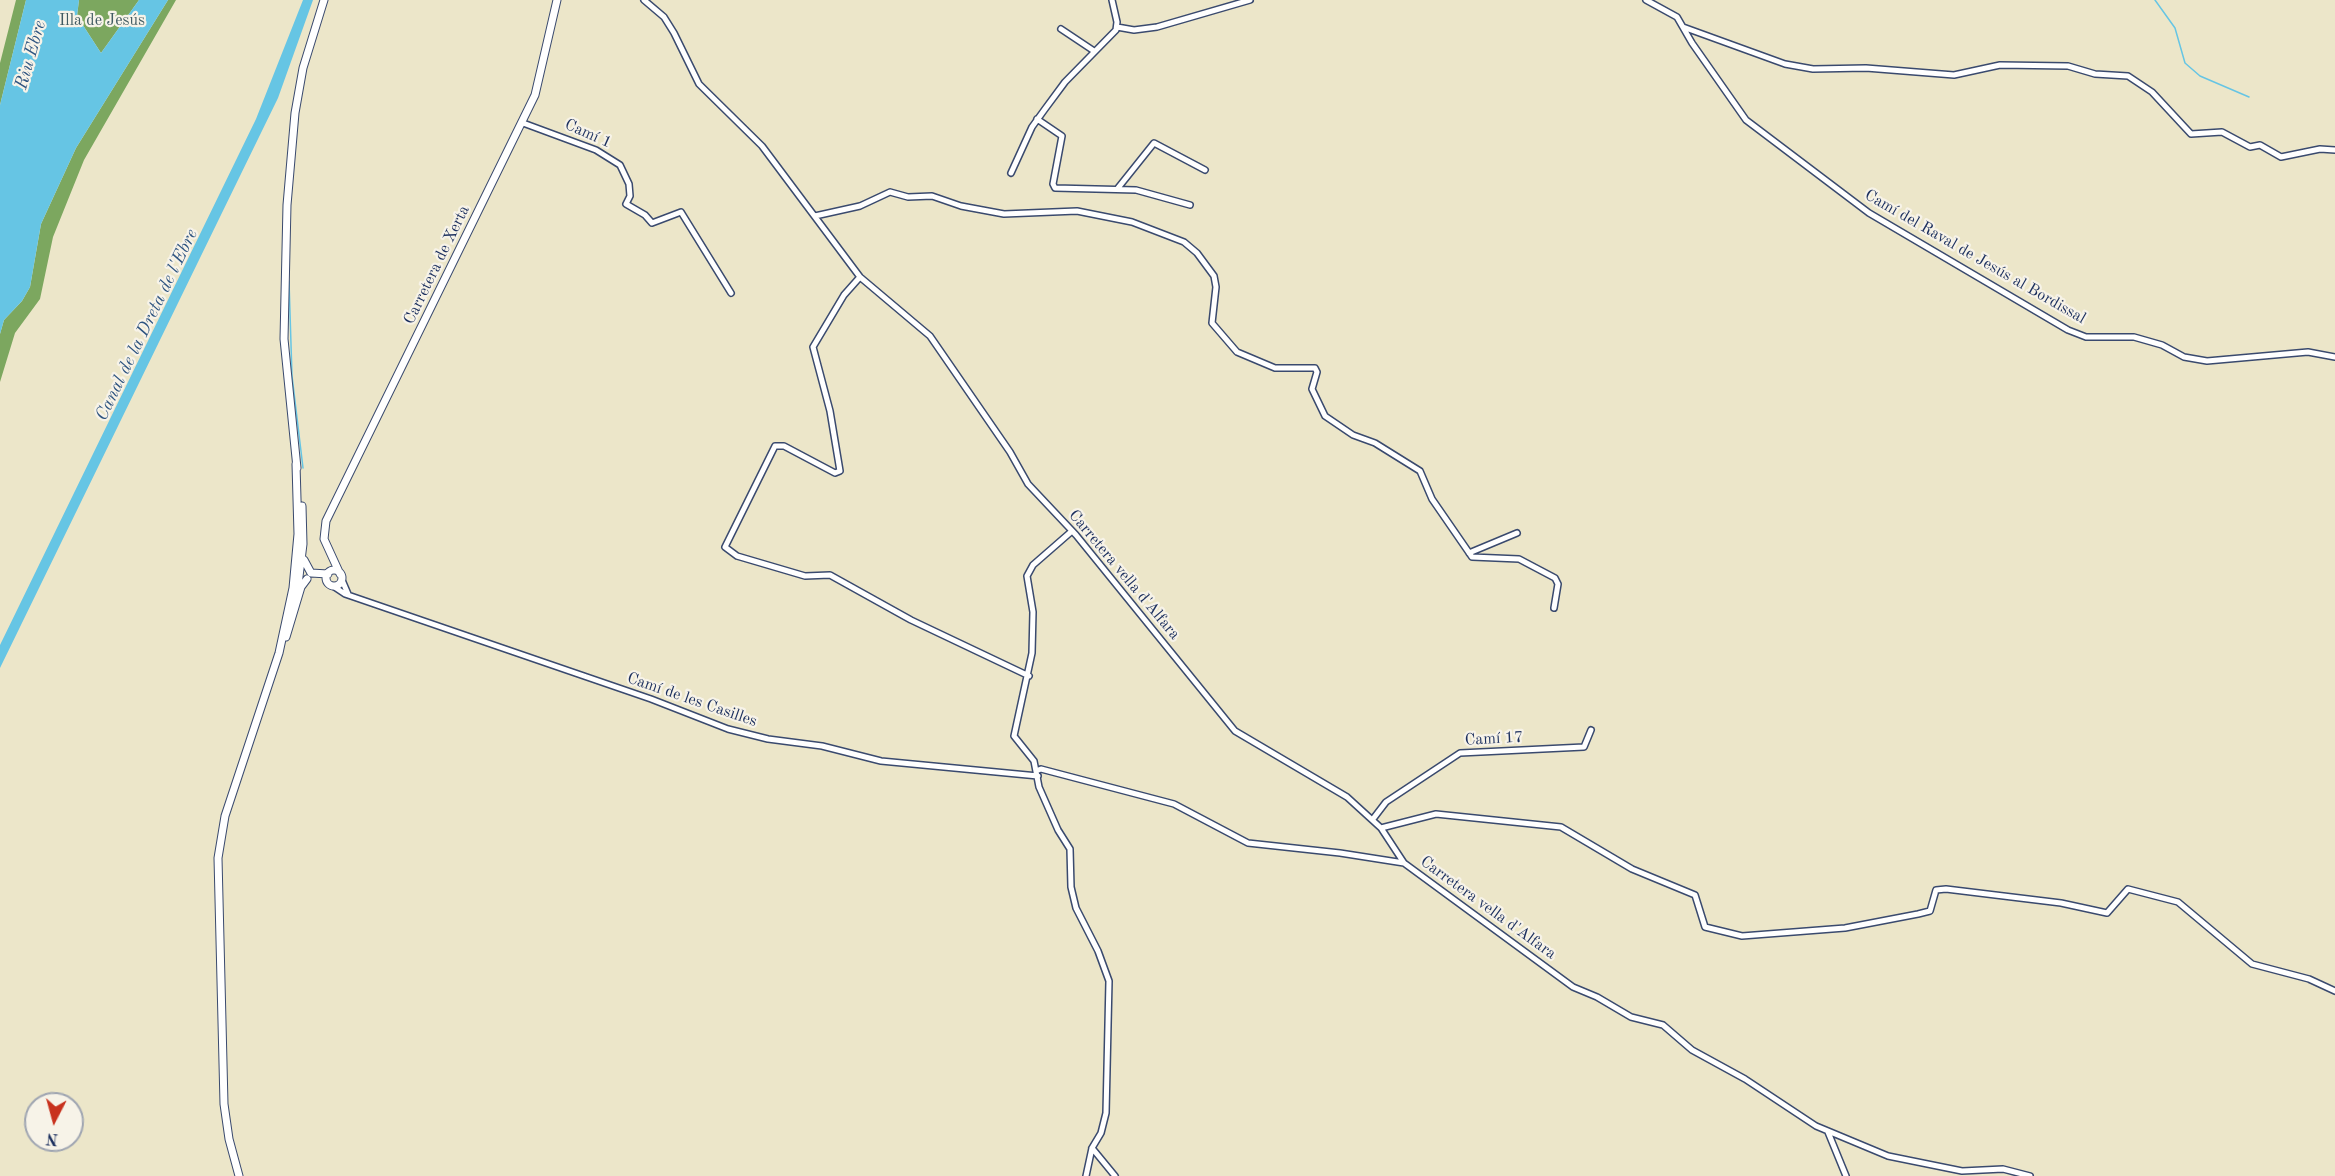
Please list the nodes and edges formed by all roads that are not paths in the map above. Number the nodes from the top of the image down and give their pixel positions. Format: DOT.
graph roads {
  1 [pos="324,0"];
  2 [pos="557,0"];
  3 [pos="644,0"];
  4 [pos="1112,0"];
  5 [pos="1250,0"];
  6 [pos="1646,0"];
  7 [pos="1117,27"];
  8 [pos="1683,27"];
  9 [pos="1061,29"];
  10 [pos="1094,51"];
  11 [pos="1037,119"];
  12 [pos="523,123"];
  13 [pos="2335,150"];
  14 [pos="1205,170"];
  15 [pos="1011,172"];
  16 [pos="1118,188"];
  17 [pos="1190,205"];
  18 [pos="815,216"];
  19 [pos="860,277"];
  20 [pos="731,293"];
  21 [pos="2335,357"];
  22 [pos="296,464"];
  23 [pos="1072,531"];
  24 [pos="298,532"];
  25 [pos="1517,532"];
  26 [pos="1469,553"];
  27 [pos="331,556"];
  28 [pos="329,573"];
  29 [pos="306,576"];
  30 [pos="341,577"];
  31 [pos="331,585"];
  32 [pos="349,595"];
  33 [pos="1554,608"];
  34 [pos="289,609"];
  35 [pos="279,653"];
  36 [pos="1029,676"];
  37 [pos="1592,730"];
  38 [pos="1037,773"];
  39 [pos="1373,819"];
  40 [pos="1381,828"];
  41 [pos="1404,863"];
  42 [pos="2335,991"];
  43 [pos="1828,1132"];
  44 [pos="1092,1148"];
  45 [pos="238,1176"];
  46 [pos="1086,1176"];
  47 [pos="1114,1176"];
  48 [pos="1846,1176"];
  49 [pos="2030,1176"];
  1 -- 22 [label="main road"];
  2 -- 12 [label="main road, Carretera de Xerta"];
  3 -- 18 [label="street, Carretera vella d'Alfara"];
  4 -- 7 [label="street"];
  5 -- 7 [label="street"];
  6 -- 8 [label="street, Camí del Raval de Jesús al Bordissal"];
  7 -- 10 [label="street"];
  8 -- 13 [label="street"];
  8 -- 21 [label="street, Camí del Raval de Jesús al Bordissal"];
  9 -- 10 [label="street"];
  10 -- 11 [label="street"];
  11 -- 15 [label="street"];
  11 -- 16 [label="street"];
  12 -- 20 [label="street, Camí 1"];
  12 -- 27 [label="main road, Carretera de Xerta"];
  14 -- 16 [label="street"];
  16 -- 17 [label="street"];
  18 -- 19 [label="street, Carretera vella d'Alfara"];
  18 -- 26 [label="street"];
  19 -- 23 [label="street, Carretera vella d'Alfara"];
  19 -- 36 [label="street"];
  22 -- 24 [label="main road"];
  22 -- 29 [label="main road"];
  23 -- 36 [label="street"];
  23 -- 39 [label="street, Carretera vella d'Alfara"];
  24 -- 29 [label="main road"];
  24 -- 34 [label="main road"];
  25 -- 26 [label="street"];
  26 -- 33 [label="street"];
  27 -- 28 [label="main road"];
  27 -- 30 [label="main road"];
  28 -- 29 [label="main road"];
  28 -- 30 [label="main road"];
  28 -- 31 [label="main road"];
  29 -- 31 [label="main road"];
  29 -- 34 [label="main road"];
  29 -- 35 [label="main road"];
  30 -- 31 [label="main road"];
  30 -- 32 [label="street"];
  31 -- 32 [label="street, Camí de les Casilles"];
  32 -- 38 [label="street, Camí de les Casilles"];
  34 -- 35 [label="main road"];
  35 -- 45 [label="main road"];
  36 -- 38 [label="street"];
  37 -- 39 [label="street, Camí 17"];
  38 -- 41 [label="street, Camí de les Casilles"];
  38 -- 44 [label="street"];
  39 -- 40 [label="street, Carretera vella d'Alfara"];
  40 -- 41 [label="street, Carretera vella d'Alfara"];
  40 -- 42 [label="street"];
  41 -- 43 [label="street, Carretera vella d'Alfara"];
  43 -- 48 [label="street"];
  43 -- 49 [label="street, Carretera vella d'Alfara"];
  44 -- 46 [label="street"];
  44 -- 47 [label="street"];
}
